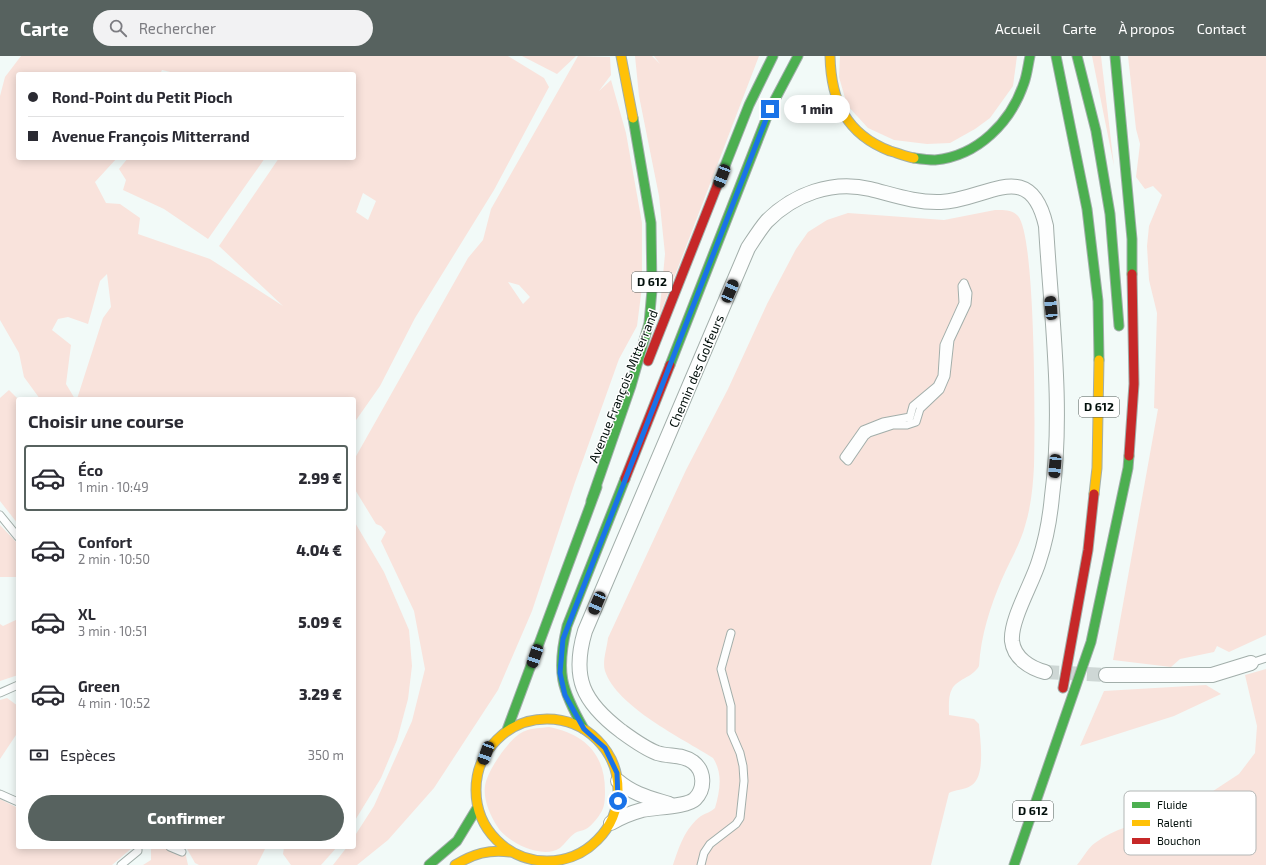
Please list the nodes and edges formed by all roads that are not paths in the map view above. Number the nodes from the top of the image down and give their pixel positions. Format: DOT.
graph roads {
  1 [pos="621,56"];
  2 [pos="773,56"];
  3 [pos="798,56"];
  4 [pos="830,56"];
  5 [pos="1030,56"];
  6 [pos="1056,56"];
  7 [pos="1077,56"];
  8 [pos="1115,56"];
  9 [pos="1119,339"];
  10 [pos="844,457"];
  11 [pos="1117,474"];
  12 [pos="591,501"];
  13 [pos="0,515"];
  14 [pos="16,535"];
  15 [pos="1110,549"];
  16 [pos="731,633"];
  17 [pos="1266,658"];
  18 [pos="1251,663"];
  19 [pos="1045,672"];
  20 [pos="1106,675"];
  21 [pos="16,686"];
  22 [pos="0,693"];
  23 [pos="584,729"];
  24 [pos="507,730"];
  25 [pos="1051,758"];
  26 [pos="618,781"];
  27 [pos="0,794"];
  28 [pos="16,801"];
  29 [pos="673,805"];
  30 [pos="477,808"];
  31 [pos="611,823"];
  32 [pos="138,849"];
  33 [pos="175,849"];
  34 [pos="182,852"];
  35 [pos="510,852"];
  36 [pos="122,865"];
  37 [pos="429,865"];
  38 [pos="455,865"];
  39 [pos="701,865"];
  40 [pos="1014,865"];
  1 -- 12 [label="main road, D 612"];
  2 -- 12 [label="main road, Avenue François Mitterrand"];
  3 -- 23 [label="main road"];
  4 -- 5 [label="main road"];
  6 -- 25 [label="main road, D 612"];
  7 -- 9 [label="main road"];
  8 -- 15 [label="main road, D 612"];
  10 -- 10 [label="lane"];
  11 -- 15 [label="main road, D 612"];
  12 -- 24 [label="main road, Avenue François Mitterrand"];
  13 -- 14 [label="lane"];
  15 -- 25 [label="main road, D 612"];
  16 -- 39 [label="lane"];
  17 -- 18 [label="lane"];
  18 -- 20 [label="street"];
  19 -- 29 [label="street, Chemin des Golfeurs"];
  21 -- 22 [label="lane"];
  23 -- 24 [label="main road"];
  23 -- 26 [label="main road"];
  24 -- 30 [label="main road"];
  25 -- 40 [label="main road, D 612"];
  26 -- 29 [label="street, Chemin des Golfeurs"];
  26 -- 31 [label="main road"];
  27 -- 28 [label="lane"];
  29 -- 31 [label="street, Chemin des Golfeurs"];
  30 -- 35 [label="main road"];
  30 -- 37 [label="main road"];
  31 -- 35 [label="main road"];
  32 -- 36 [label="lane"];
  33 -- 34 [label="lane"];
  35 -- 38 [label="main road"];
}
